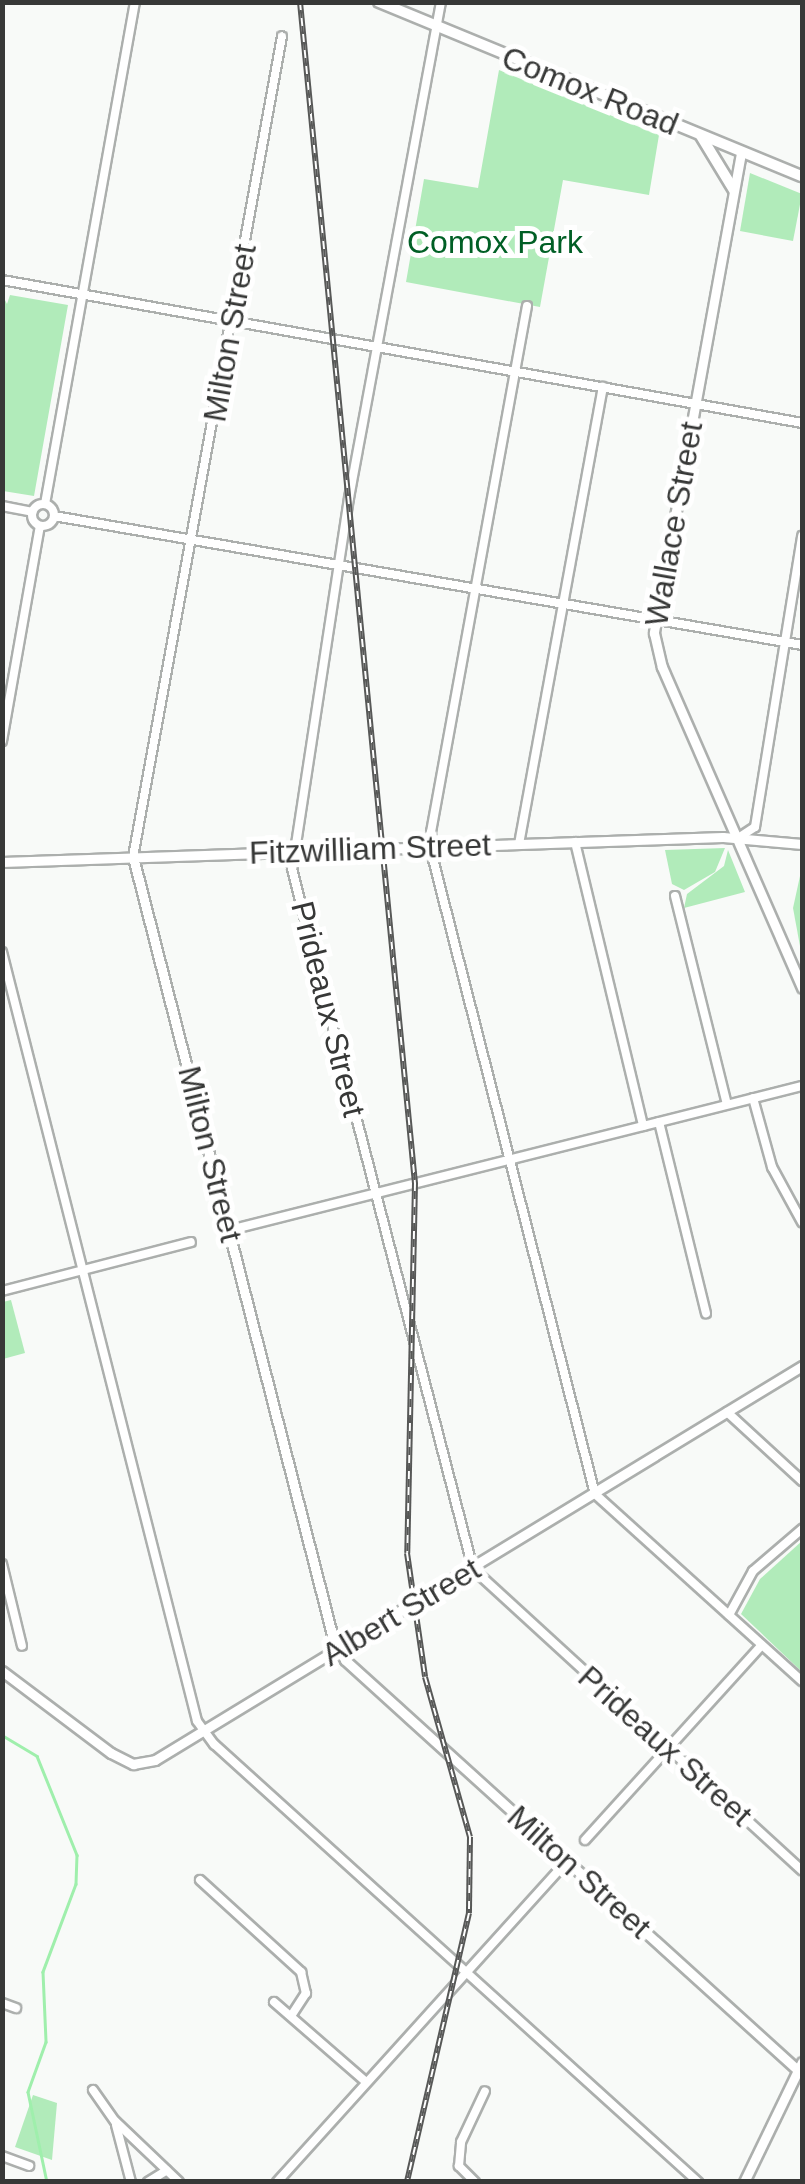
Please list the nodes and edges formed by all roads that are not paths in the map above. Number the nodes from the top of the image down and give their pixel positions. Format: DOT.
graph roads {
  1 [pos="135,2"];
  2 [pos="379,2"];
  3 [pos="442,2"];
  4 [pos="437,26"];
  5 [pos="282,36"];
  6 [pos="701,136"];
  7 [pos="741,153"];
  8 [pos="802,176"];
  9 [pos="734,190"];
  10 [pos="2,280"];
  11 [pos="84,294"];
  12 [pos="527,306"];
  13 [pos="232,321"];
  14 [pos="380,347"];
  15 [pos="513,370"];
  16 [pos="603,387"];
  17 [pos="695,403"];
  18 [pos="802,423"];
  19 [pos="45,504"];
  20 [pos="2,506"];
  21 [pos="32,512"];
  22 [pos="54,516"];
  23 [pos="40,526"];
  24 [pos="802,536"];
  25 [pos="193,540"];
  26 [pos="802,562"];
  27 [pos="338,565"];
  28 [pos="476,590"];
  29 [pos="563,605"];
  30 [pos="655,619"];
  31 [pos="786,641"];
  32 [pos="802,645"];
  33 [pos="2,741"];
  34 [pos="738,838"];
  35 [pos="575,842"];
  36 [pos="519,844"];
  37 [pos="802,844"];
  38 [pos="431,847"];
  39 [pos="290,852"];
  40 [pos="134,857"];
  41 [pos="2,862"];
  42 [pos="675,896"];
  43 [pos="2,952"];
  44 [pos="802,988"];
  45 [pos="802,1086"];
  46 [pos="753,1098"];
  47 [pos="727,1104"];
  48 [pos="658,1122"];
  49 [pos="644,1126"];
  50 [pos="509,1160"];
  51 [pos="375,1193"];
  52 [pos="802,1222"];
  53 [pos="230,1230"];
  54 [pos="191,1242"];
  55 [pos="83,1270"];
  56 [pos="2,1291"];
  57 [pos="706,1313"];
  58 [pos="802,1366"];
  59 [pos="727,1412"];
  60 [pos="802,1481"];
  61 [pos="595,1494"];
  62 [pos="802,1528"];
  63 [pos="2,1564"];
  64 [pos="472,1569"];
  65 [pos="729,1616"];
  66 [pos="762,1644"];
  67 [pos="22,1646"];
  68 [pos="340,1649"];
  69 [pos="2,1671"];
  70 [pos="802,1680"];
  71 [pos="203,1732"];
  72 [pos="670,1750"];
  73 [pos="585,1840"];
  74 [pos="567,1861"];
  75 [pos="802,1870"];
  76 [pos="200,1880"];
  77 [pos="467,1972"];
  78 [pos="274,2002"];
  79 [pos="2,2003"];
  80 [pos="16,2008"];
  81 [pos="291,2016"];
  82 [pos="801,2069"];
  83 [pos="366,2082"];
  84 [pos="92,2090"];
  85 [pos="484,2090"];
  86 [pos="115,2121"];
  87 [pos="2,2156"];
  88 [pos="29,2166"];
  89 [pos="167,2170"];
  90 [pos="131,2182"];
  91 [pos="148,2182"];
  92 [pos="179,2182"];
  93 [pos="277,2182"];
  94 [pos="476,2182"];
  95 [pos="698,2182"];
  96 [pos="744,2182"];
  1 -- 11 [label="street"];
  2 -- 4 [label="main road, Comox Road"];
  3 -- 4 [label="street, Prideaux Street"];
  4 -- 6 [label="main road, Comox Road"];
  4 -- 14 [label="street, Prideaux Street"];
  5 -- 13 [label="street, Milton Street"];
  6 -- 7 [label="main road, Comox Road"];
  6 -- 9 [label="main road"];
  7 -- 8 [label="main road, Comox Road"];
  7 -- 9 [label="street, Wallace Street"];
  9 -- 17 [label="street, Wallace Street"];
  10 -- 11 [label="street"];
  11 -- 13 [label="street"];
  11 -- 19 [label="street"];
  12 -- 15 [label="street"];
  13 -- 14 [label="street"];
  13 -- 25 [label="street, Milton Street"];
  14 -- 15 [label="street"];
  14 -- 27 [label="street, Prideaux Street"];
  15 -- 16 [label="street"];
  15 -- 28 [label="street"];
  16 -- 17 [label="street"];
  16 -- 29 [label="street"];
  17 -- 18 [label="street"];
  17 -- 30 [label="street, Wallace Street"];
  19 -- 21 [label="street"];
  19 -- 22 [label="street"];
  20 -- 21 [label="street"];
  21 -- 23 [label="street"];
  22 -- 23 [label="street"];
  22 -- 25 [label="street"];
  23 -- 33 [label="street"];
  24 -- 26 [label="street"];
  25 -- 27 [label="street"];
  25 -- 40 [label="street, Milton Street"];
  26 -- 31 [label="street"];
  27 -- 28 [label="street"];
  27 -- 39 [label="street, Prideaux Street"];
  28 -- 29 [label="street"];
  28 -- 38 [label="street"];
  29 -- 30 [label="street"];
  29 -- 36 [label="street"];
  30 -- 31 [label="street"];
  30 -- 34 [label="street, Wallace Street"];
  31 -- 32 [label="street"];
  31 -- 34 [label="street"];
  34 -- 35 [label="street, Fitzwilliam Street"];
  34 -- 37 [label="street, Fitzwilliam Street"];
  34 -- 44 [label="street, Wallace Street"];
  35 -- 36 [label="street, Fitzwilliam Street"];
  35 -- 49 [label="street"];
  36 -- 38 [label="street, Fitzwilliam Street"];
  38 -- 39 [label="street, Fitzwilliam Street"];
  38 -- 50 [label="street"];
  39 -- 40 [label="street, Fitzwilliam Street"];
  39 -- 51 [label="street, Prideaux Street"];
  40 -- 41 [label="street, Fitzwilliam Street"];
  40 -- 53 [label="street, Milton Street"];
  42 -- 47 [label="street"];
  43 -- 55 [label="street"];
  45 -- 46 [label="street"];
  46 -- 47 [label="street"];
  46 -- 52 [label="street"];
  47 -- 48 [label="street"];
  48 -- 49 [label="street"];
  48 -- 57 [label="street"];
  49 -- 50 [label="street"];
  50 -- 51 [label="street"];
  50 -- 61 [label="street"];
  51 -- 53 [label="street"];
  51 -- 64 [label="street, Prideaux Street"];
  53 -- 68 [label="street, Milton Street"];
  54 -- 55 [label="street"];
  55 -- 56 [label="street"];
  55 -- 71 [label="street"];
  58 -- 59 [label="street, Albert Street"];
  59 -- 60 [label="street"];
  59 -- 61 [label="street, Albert Street"];
  61 -- 64 [label="street, Albert Street"];
  61 -- 65 [label="street"];
  62 -- 65 [label="street"];
  63 -- 67 [label="street"];
  64 -- 68 [label="street, Albert Street"];
  64 -- 72 [label="street, Prideaux Street"];
  65 -- 66 [label="street"];
  66 -- 70 [label="street"];
  66 -- 72 [label="street"];
  68 -- 71 [label="street, Albert Street"];
  68 -- 74 [label="street, Milton Street"];
  69 -- 71 [label="street, Albert Street"];
  71 -- 77 [label="street"];
  72 -- 73 [label="street"];
  72 -- 75 [label="street, Prideaux Street"];
  74 -- 77 [label="street"];
  74 -- 82 [label="street, Milton Street"];
  76 -- 81 [label="street"];
  77 -- 83 [label="street"];
  77 -- 95 [label="street"];
  78 -- 81 [label="street"];
  79 -- 80 [label="street"];
  81 -- 83 [label="street"];
  82 -- 96 [label="street"];
  83 -- 93 [label="street"];
  84 -- 86 [label="street"];
  85 -- 94 [label="street"];
  86 -- 89 [label="street"];
  86 -- 90 [label="street"];
  87 -- 88 [label="street"];
  89 -- 91 [label="street"];
  89 -- 92 [label="street"];
}
